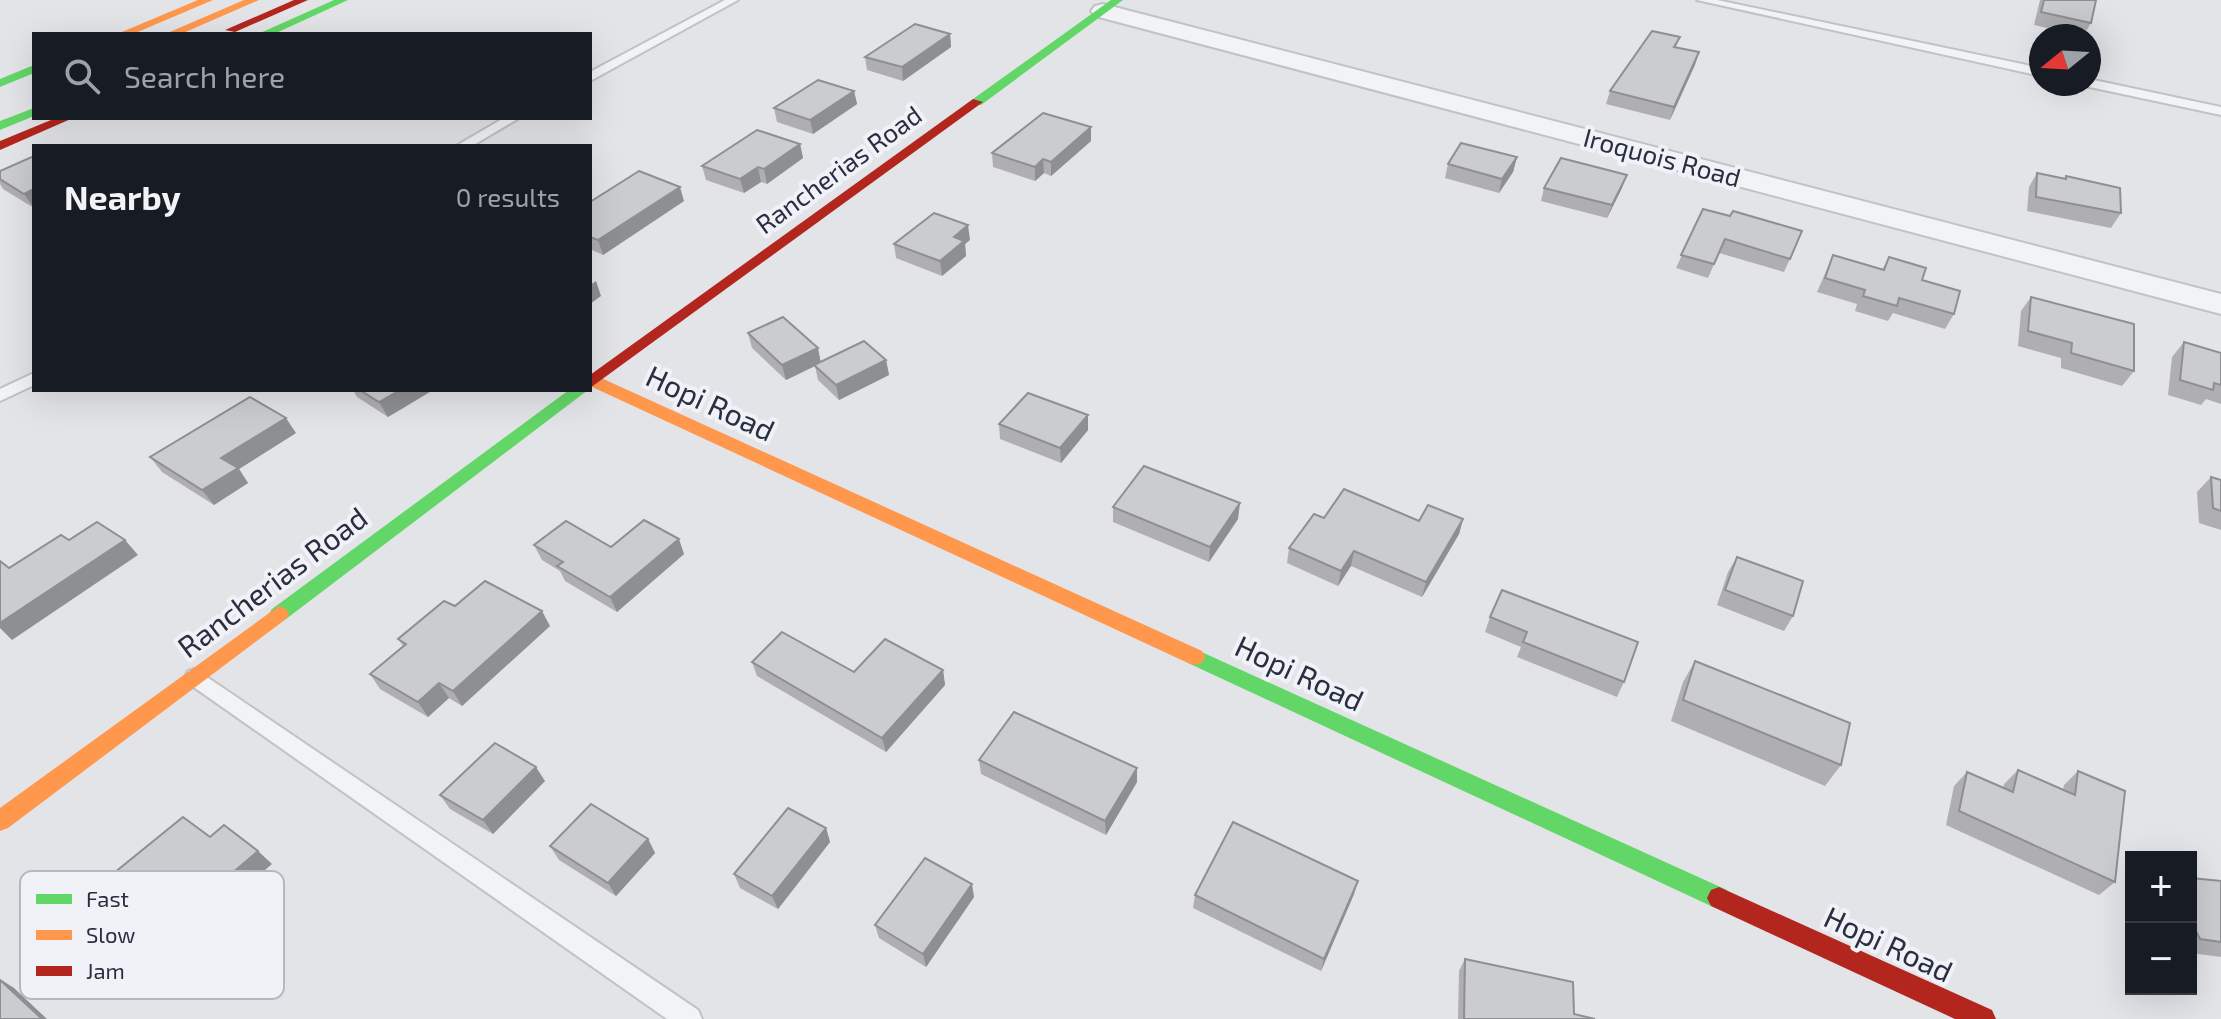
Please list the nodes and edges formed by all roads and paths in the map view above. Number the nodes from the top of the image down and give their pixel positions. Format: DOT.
graph roads {
  1 [pos="208,0"];
  2 [pos="254,0"];
  3 [pos="303,0"];
  4 [pos="343,0"];
  5 [pos="733,0"];
  6 [pos="1702,0"];
  7 [pos="1111,6"];
  8 [pos="128,32"];
  9 [pos="176,32"];
  10 [pos="226,32"];
  11 [pos="269,32"];
  12 [pos="2029,69"];
  13 [pos="32,70"];
  14 [pos="592,76"];
  15 [pos="0,83"];
  16 [pos="2101,86"];
  17 [pos="32,90"];
  18 [pos="0,103"];
  19 [pos="2221,111"];
  20 [pos="32,113"];
  21 [pos="62,120"];
  22 [pos="509,120"];
  23 [pos="0,126"];
  24 [pos="466,144"];
  25 [pos="0,146"];
  26 [pos="2221,304"];
  27 [pos="32,379"];
  28 [pos="592,382"];
  29 [pos="592,387"];
  30 [pos="579,392"];
  31 [pos="0,396"];
  32 [pos="195,677"];
  33 [pos="0,821"];
  34 [pos="689,1019"];
  35 [pos="1983,1019"];
  1 -- 8 [label="street"];
  2 -- 9 [label="street"];
  3 -- 10 [label="street"];
  4 -- 11 [label="street"];
  5 -- 14 [label="lane"];
  6 -- 12 [label="lane"];
  7 -- 26 [label="street, Iroquois Road"];
  7 -- 28 [label="street, Rancherias Road"];
  13 -- 15 [label="street"];
  16 -- 19 [label="lane"];
  17 -- 18 [label="street"];
  20 -- 23 [label="street"];
  21 -- 25 [label="street"];
  22 -- 24 [label="lane"];
  27 -- 31 [label="lane"];
  29 -- 35 [label="street, Hopi Road"];
  30 -- 32 [label="street, Rancherias Road"];
  32 -- 33 [label="street, Rancherias Road"];
  32 -- 34 [label="lane"];
}
